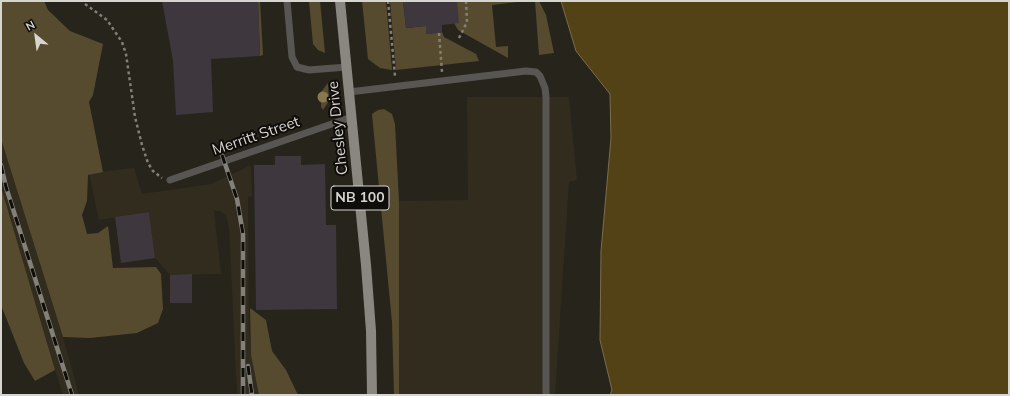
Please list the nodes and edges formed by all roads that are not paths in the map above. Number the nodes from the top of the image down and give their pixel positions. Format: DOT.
graph roads {
  1 [pos="287,1"];
  2 [pos="340,1"];
  3 [pos="347,68"];
  4 [pos="349,92"];
  5 [pos="352,117"];
  6 [pos="170,180"];
  7 [pos="372,395"];
  8 [pos="546,395"];
  1 -- 3 [label="lane"];
  2 -- 3 [label="main road, Chesley Drive / NB 100"];
  3 -- 4 [label="main road, Chesley Drive / NB 100"];
  4 -- 5 [label="main road, Chesley Drive / NB 100"];
  4 -- 8 [label="lane"];
  5 -- 6 [label="lane, Merritt Street"];
  5 -- 7 [label="main road, Chesley Drive / NB 100"];
}
